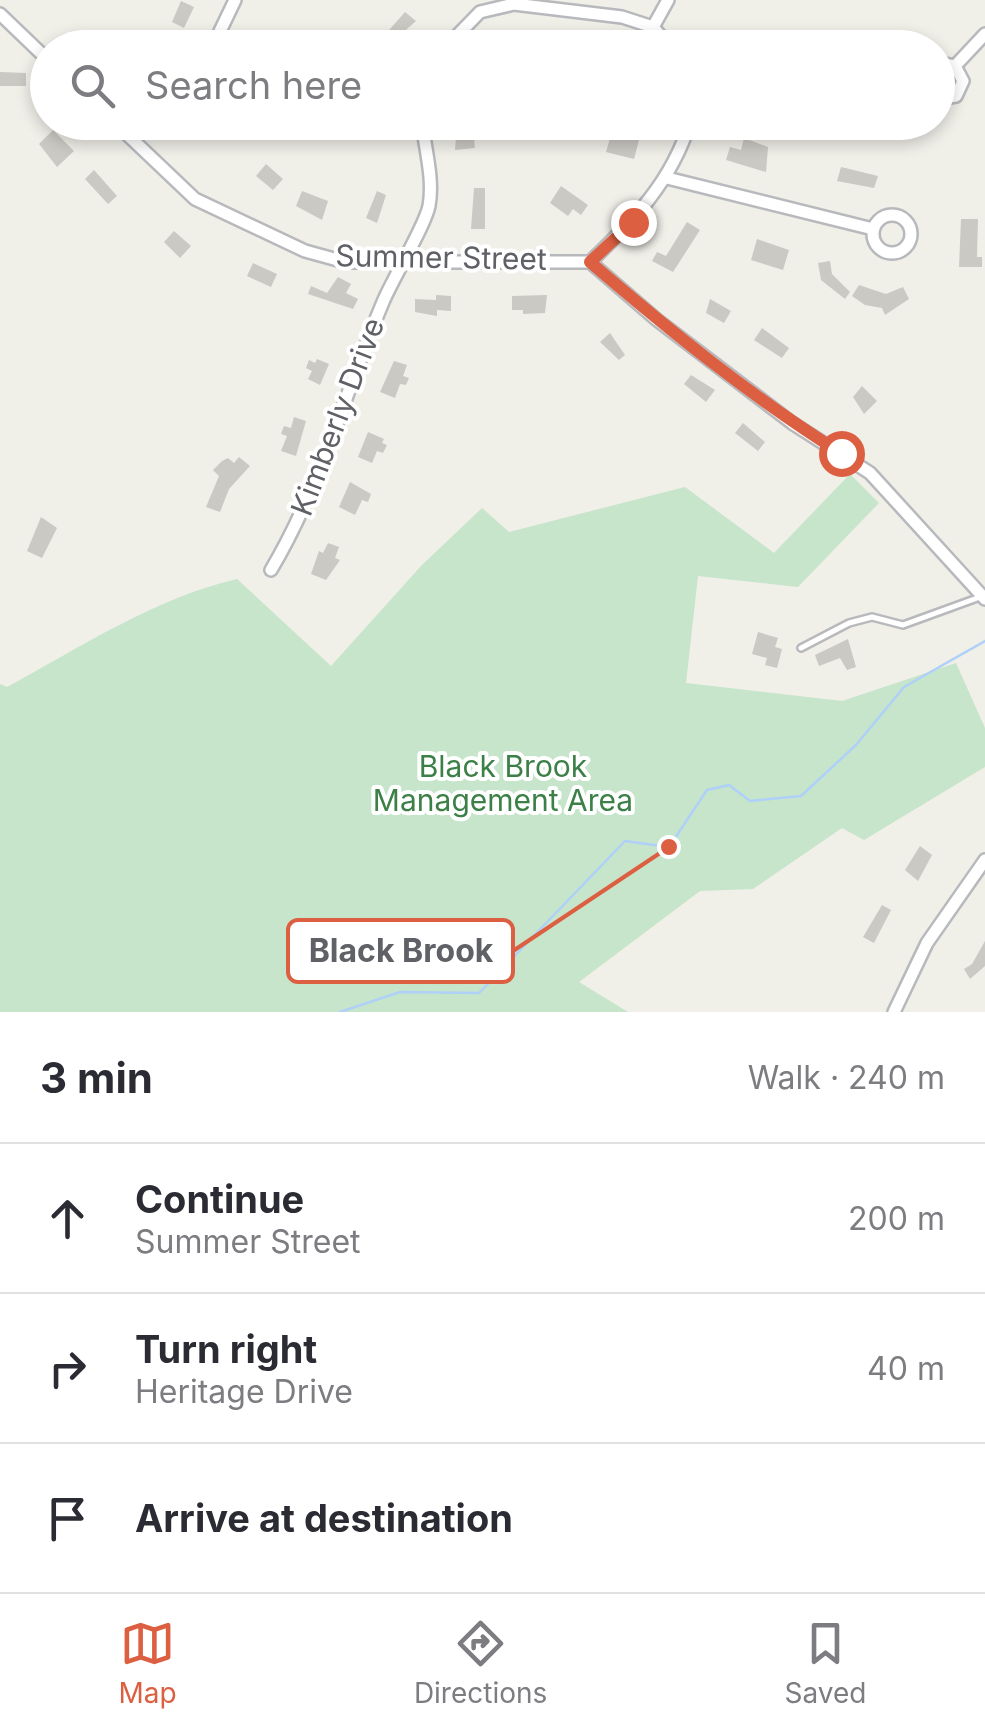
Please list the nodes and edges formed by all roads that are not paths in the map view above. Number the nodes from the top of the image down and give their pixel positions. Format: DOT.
graph roads {
  1 [pos="235,0"];
  2 [pos="668,0"];
  3 [pos="0,14"];
  4 [pos="653,27"];
  5 [pos="221,30"];
  6 [pos="461,30"];
  7 [pos="656,30"];
  8 [pos="985,34"];
  9 [pos="30,43"];
  10 [pos="955,66"];
  11 [pos="955,96"];
  12 [pos="136,140"];
  13 [pos="424,140"];
  14 [pos="683,140"];
  15 [pos="667,178"];
  16 [pos="873,230"];
  17 [pos="400,262"];
  18 [pos="590,262"];
  19 [pos="270,570"];
  20 [pos="984,597"];
  21 [pos="801,648"];
  22 [pos="985,860"];
  23 [pos="894,1012"];
  1 -- 5 [label="street"];
  2 -- 4 [label="street"];
  3 -- 9 [label="street"];
  4 -- 6 [label="street"];
  4 -- 7 [label="street"];
  8 -- 10 [label="street"];
  10 -- 11 [label="street"];
  12 -- 17 [label="street, Summer Street"];
  13 -- 17 [label="street, Kimberly Drive"];
  14 -- 15 [label="street"];
  15 -- 16 [label="street"];
  15 -- 18 [label="street"];
  17 -- 18 [label="street, Summer Street"];
  17 -- 19 [label="street, Kimberly Drive"];
  18 -- 20 [label="street, Summer Street"];
  20 -- 21 [label="lane"];
  22 -- 23 [label="street"];
}
